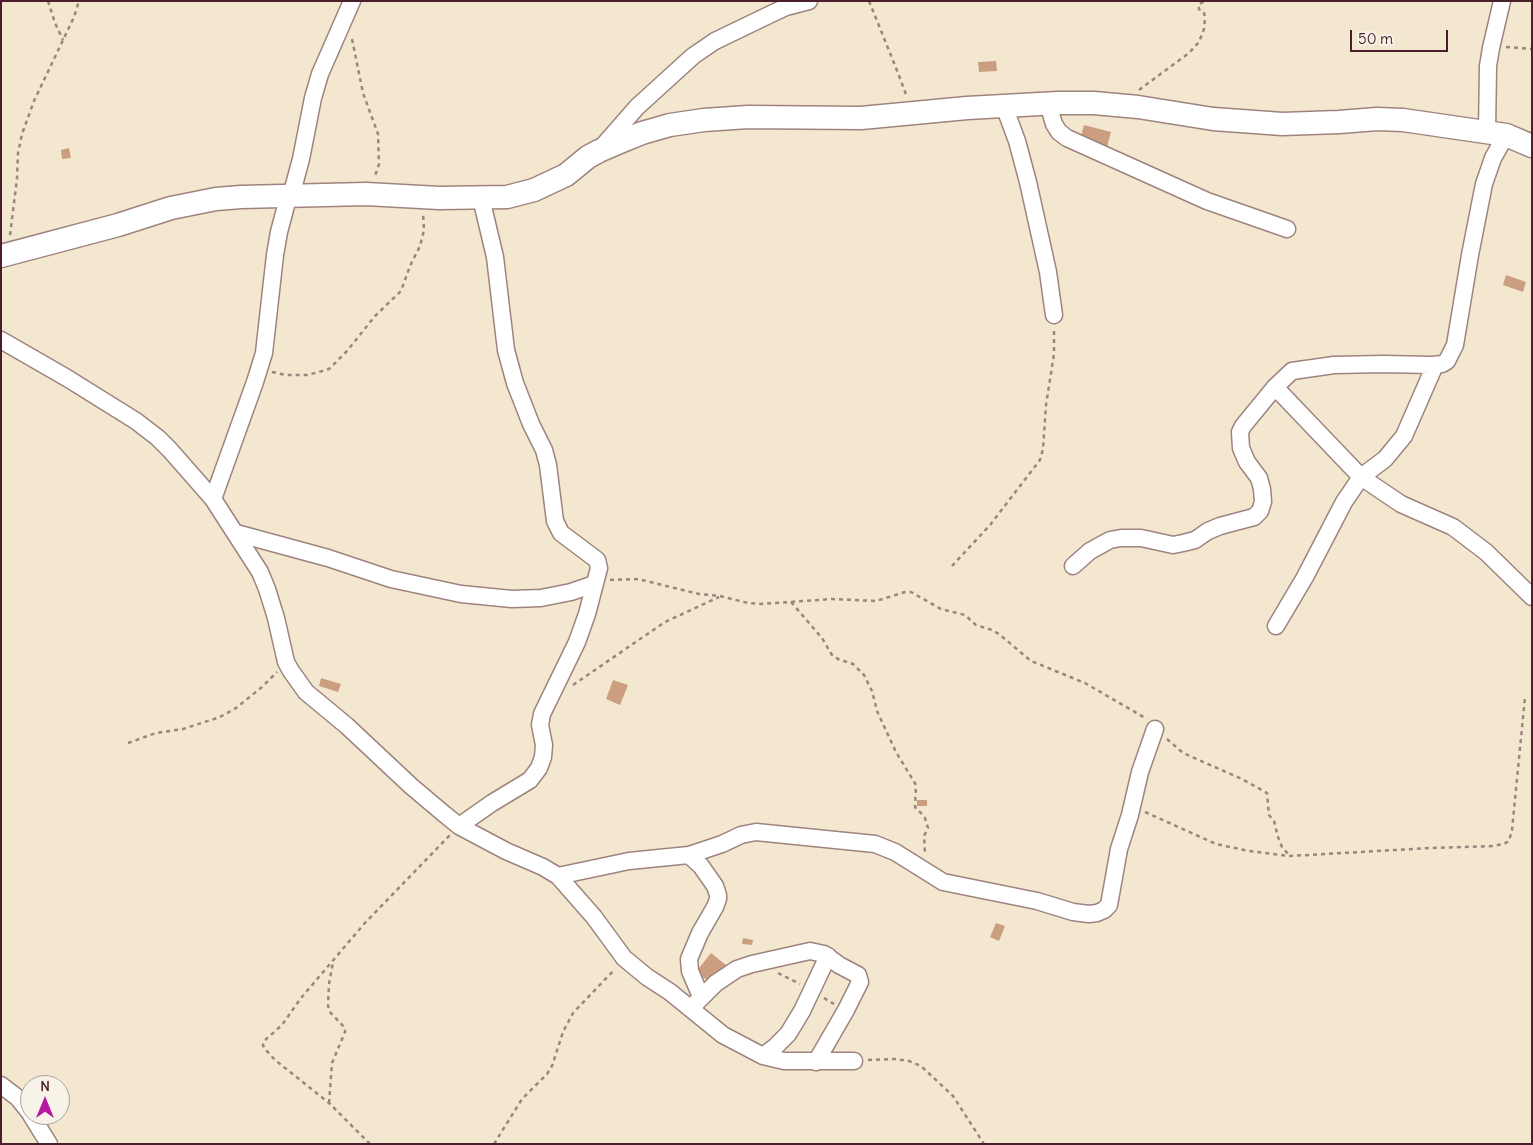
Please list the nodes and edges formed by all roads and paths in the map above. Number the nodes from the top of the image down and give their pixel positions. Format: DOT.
graph roads {
  1 [pos="48,1"];
  2 [pos="79,1"];
  3 [pos="810,1"];
  4 [pos="869,1"];
  5 [pos="1206,1"];
  6 [pos="1502,1"];
  7 [pos="350,7"];
  8 [pos="63,40"];
  9 [pos="1492,46"];
  10 [pos="1532,49"];
  11 [pos="1137,91"];
  12 [pos="1048,104"];
  13 [pos="1004,106"];
  14 [pos="912,113"];
  15 [pos="1496,133"];
  16 [pos="1532,146"];
  17 [pos="599,151"];
  18 [pos="366,194"];
  19 [pos="291,196"];
  20 [pos="423,196"];
  21 [pos="482,198"];
  22 [pos="1287,230"];
  23 [pos="5,255"];
  24 [pos="1054,315"];
  25 [pos="2,341"];
  26 [pos="1435,365"];
  27 [pos="260,370"];
  28 [pos="1275,387"];
  29 [pos="1361,477"];
  30 [pos="213,499"];
  31 [pos="236,533"];
  32 [pos="952,566"];
  33 [pos="1072,566"];
  34 [pos="594,584"];
  35 [pos="720,596"];
  36 [pos="1532,597"];
  37 [pos="792,602"];
  38 [pos="1276,626"];
  39 [pos="286,662"];
  40 [pos="551,695"];
  41 [pos="1525,697"];
  42 [pos="1155,729"];
  43 [pos="128,743"];
  44 [pos="1132,806"];
  45 [pos="459,826"];
  46 [pos="689,855"];
  47 [pos="1290,856"];
  48 [pos="926,872"];
  49 [pos="558,876"];
  50 [pos="828,956"];
  51 [pos="624,958"];
  52 [pos="333,962"];
  53 [pos="759,963"];
  54 [pos="811,992"];
  55 [pos="696,1002"];
  56 [pos="846,1010"];
  57 [pos="763,1056"];
  58 [pos="854,1061"];
  59 [pos="816,1062"];
  60 [pos="1,1085"];
  61 [pos="20,1100"];
  62 [pos="329,1103"];
  63 [pos="38,1125"];
  64 [pos="49,1144"];
  65 [pos="370,1144"];
  66 [pos="494,1144"];
  67 [pos="984,1144"];
  1 -- 8 [label="path"];
  2 -- 8 [label="path"];
  3 -- 17 [label="street"];
  4 -- 14 [label="path"];
  5 -- 11 [label="path"];
  6 -- 9 [label="street"];
  7 -- 18 [label="path"];
  7 -- 19 [label="street"];
  8 -- 23 [label="path"];
  9 -- 10 [label="path"];
  9 -- 15 [label="street"];
  12 -- 13 [label="street"];
  12 -- 15 [label="street"];
  12 -- 22 [label="street"];
  13 -- 14 [label="street"];
  13 -- 24 [label="street"];
  14 -- 17 [label="street"];
  15 -- 16 [label="street"];
  15 -- 26 [label="street"];
  17 -- 21 [label="street"];
  18 -- 19 [label="street"];
  18 -- 20 [label="street"];
  19 -- 23 [label="street"];
  19 -- 27 [label="street"];
  20 -- 21 [label="street"];
  20 -- 27 [label="path"];
  21 -- 34 [label="street"];
  24 -- 32 [label="path"];
  25 -- 30 [label="street"];
  26 -- 28 [label="street"];
  26 -- 29 [label="street"];
  27 -- 30 [label="street"];
  28 -- 29 [label="street"];
  28 -- 33 [label="street"];
  29 -- 36 [label="street"];
  29 -- 38 [label="street"];
  30 -- 31 [label="street"];
  31 -- 34 [label="street"];
  31 -- 39 [label="street"];
  34 -- 35 [label="path"];
  34 -- 40 [label="street"];
  35 -- 37 [label="path"];
  35 -- 40 [label="path"];
  37 -- 42 [label="path"];
  37 -- 48 [label="path"];
  39 -- 43 [label="path"];
  39 -- 45 [label="street"];
  40 -- 45 [label="street"];
  41 -- 47 [label="path"];
  42 -- 44 [label="street"];
  42 -- 47 [label="path"];
  44 -- 47 [label="path"];
  44 -- 48 [label="street"];
  45 -- 49 [label="street"];
  45 -- 52 [label="path"];
  46 -- 48 [label="street"];
  46 -- 49 [label="street"];
  46 -- 55 [label="street"];
  49 -- 51 [label="street"];
  50 -- 53 [label="street"];
  50 -- 54 [label="street"];
  50 -- 56 [label="street"];
  51 -- 55 [label="street"];
  51 -- 66 [label="path"];
  52 -- 62 [label="path"];
  52 -- 62 [label="path"];
  53 -- 54 [label="path"];
  53 -- 55 [label="street"];
  54 -- 56 [label="path"];
  54 -- 57 [label="street"];
  55 -- 57 [label="street"];
  56 -- 59 [label="street"];
  57 -- 59 [label="street"];
  58 -- 59 [label="street"];
  58 -- 67 [label="path"];
  60 -- 61 [label="street"];
  62 -- 65 [label="path"];
  63 -- 64 [label="street"];
}
